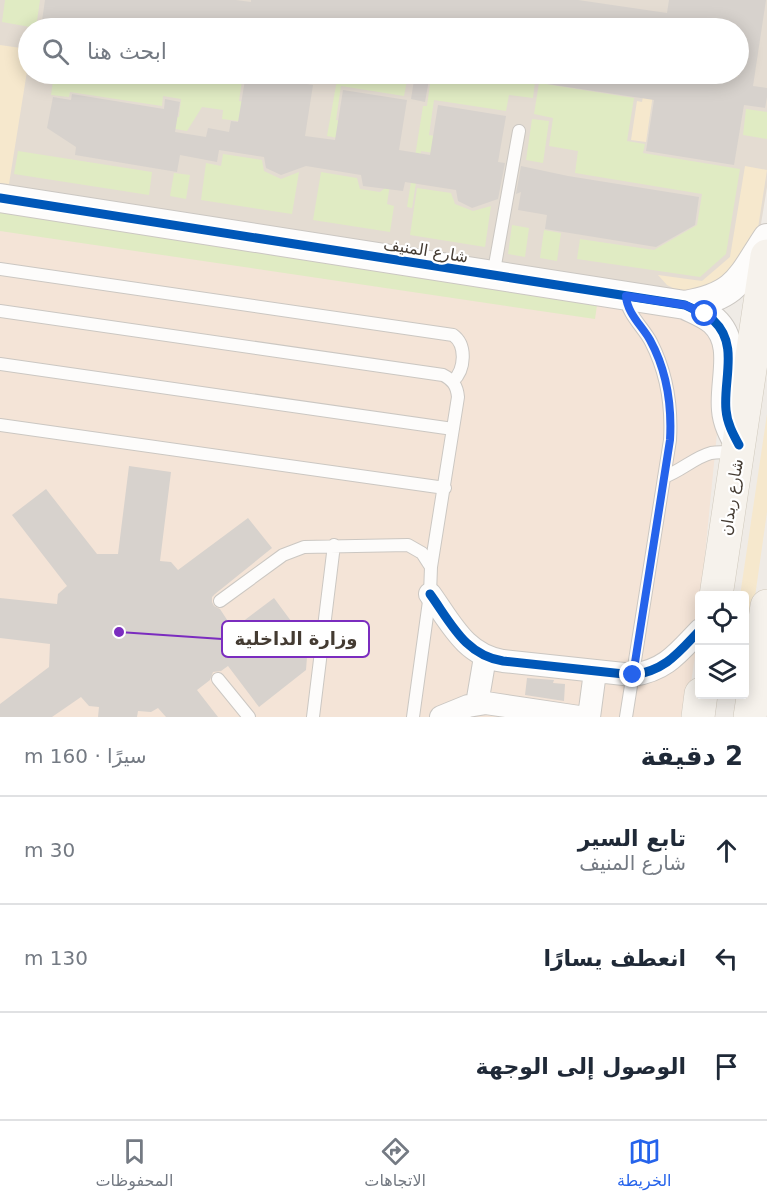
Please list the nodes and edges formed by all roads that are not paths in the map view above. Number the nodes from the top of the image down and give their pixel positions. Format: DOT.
graph roads {
  1 [pos="519,131"];
  2 [pos="0,198"];
  3 [pos="767,238"];
  4 [pos="767,256"];
  5 [pos="0,269"];
  6 [pos="493,276"];
  7 [pos="626,296"];
  8 [pos="685,305"];
  9 [pos="0,311"];
  10 [pos="762,325"];
  11 [pos="759,361"];
  12 [pos="0,364"];
  13 [pos="453,381"];
  14 [pos="0,425"];
  15 [pos="453,429"];
  16 [pos="738,449"];
  17 [pos="664,477"];
  18 [pos="445,488"];
  19 [pos="334,545"];
  20 [pos="431,567"];
  21 [pos="717,591"];
  22 [pos="430,594"];
  23 [pos="220,601"];
  24 [pos="767,606"];
  25 [pos="695,634"];
  26 [pos="485,657"];
  27 [pos="595,672"];
  28 [pos="633,675"];
  29 [pos="218,679"];
  30 [pos="700,699"];
  31 [pos="477,704"];
  32 [pos="249,717"];
  33 [pos="313,717"];
  34 [pos="413,717"];
  35 [pos="441,717"];
  36 [pos="579,717"];
  37 [pos="589,717"];
  38 [pos="626,717"];
  39 [pos="698,717"];
  40 [pos="750,717"];
  1 -- 6 [label="lane"];
  2 -- 6 [label="street, شارع المنيف"];
  3 -- 8 [label="street, شارع المنيف"];
  4 -- 10 [label="main road, شارع ربدان"];
  5 -- 13 [label="lane"];
  6 -- 7 [label="street, شارع المنيف"];
  7 -- 8 [label="street, شارع المنيف"];
  7 -- 17 [label="lane"];
  8 -- 16 [label="street, شارع المنيف"];
  9 -- 13 [label="lane"];
  10 -- 11 [label="main road, شارع ربدان"];
  11 -- 16 [label="main road, شارع ربدان"];
  12 -- 15 [label="lane"];
  13 -- 15 [label="lane"];
  14 -- 18 [label="lane"];
  15 -- 18 [label="lane"];
  16 -- 17 [label="lane"];
  16 -- 21 [label="main road, شارع ربدان"];
  17 -- 28 [label="lane"];
  18 -- 20 [label="lane"];
  19 -- 20 [label="lane"];
  19 -- 23 [label="lane"];
  19 -- 33 [label="lane"];
  20 -- 22 [label="lane"];
  22 -- 26 [label="street"];
  22 -- 34 [label="lane"];
  24 -- 40 [label="main road"];
  25 -- 28 [label="street"];
  26 -- 27 [label="street"];
  26 -- 31 [label="street"];
  27 -- 28 [label="street"];
  27 -- 37 [label="street"];
  28 -- 38 [label="lane"];
  29 -- 32 [label="lane"];
  30 -- 39 [label="main road"];
  31 -- 35 [label="street"];
  31 -- 36 [label="street"];
}
